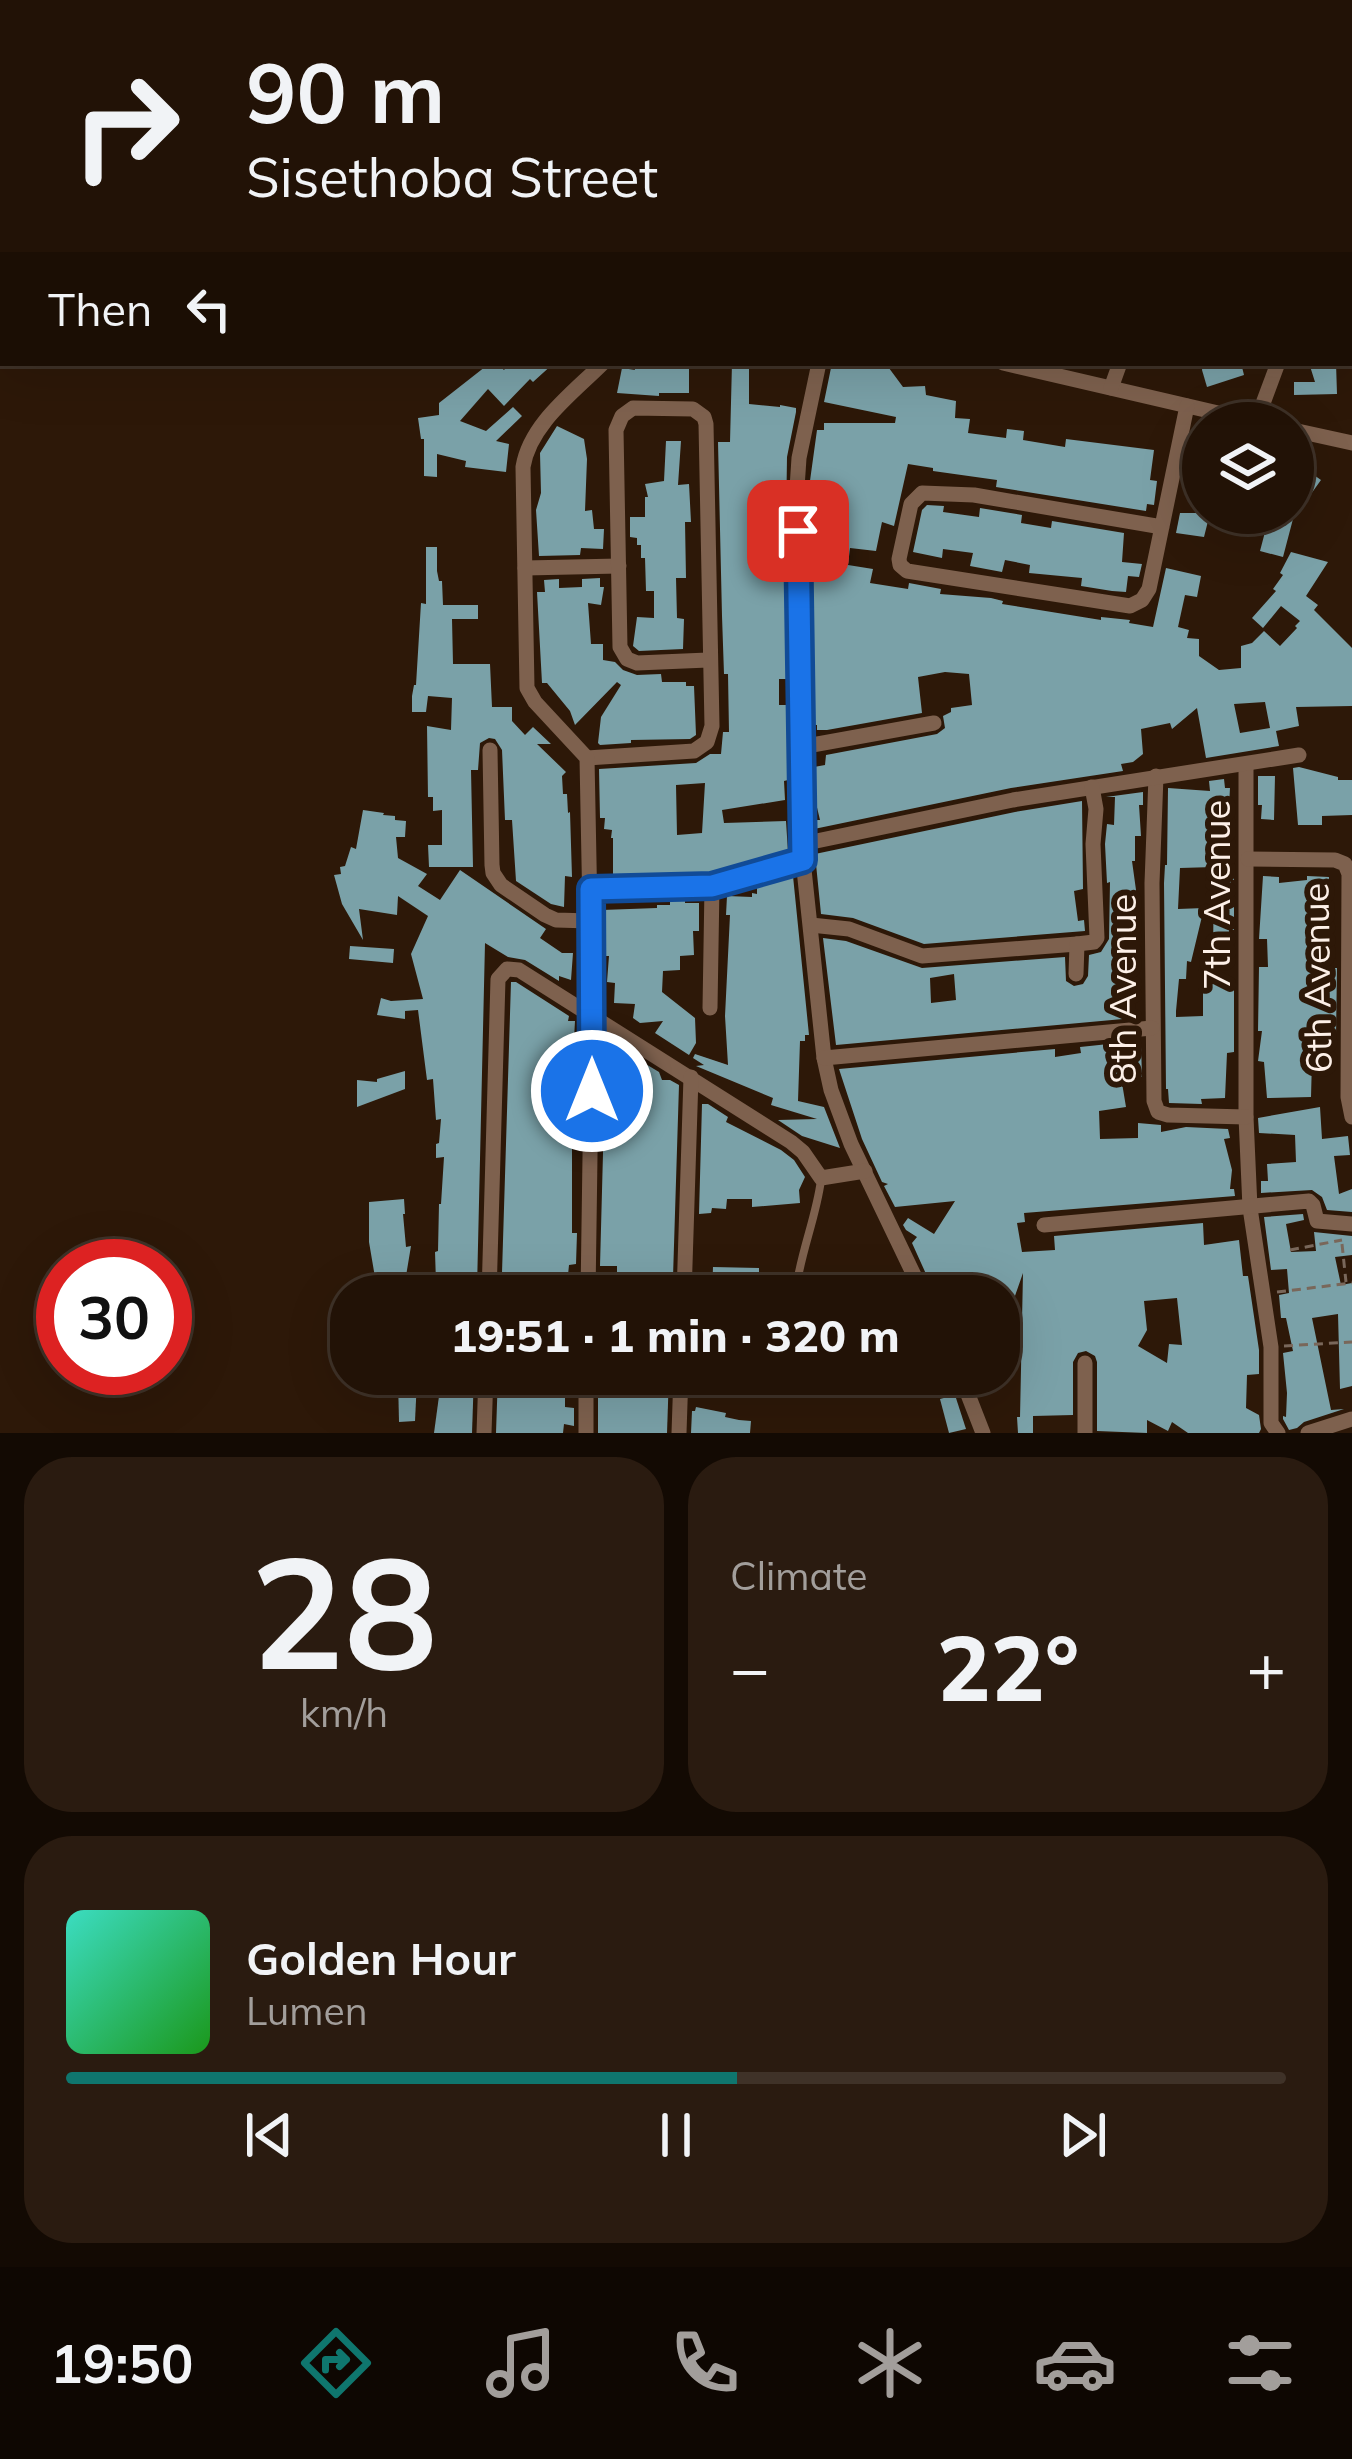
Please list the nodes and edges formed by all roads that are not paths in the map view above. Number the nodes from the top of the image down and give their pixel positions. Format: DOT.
graph roads {
  1 [pos="600,366"];
  2 [pos="818,366"];
  3 [pos="1016,366"];
  4 [pos="1119,366"];
  5 [pos="1277,366"];
  6 [pos="1111,388"];
  7 [pos="1265,402"];
  8 [pos="1182,405"];
  9 [pos="1182,430"];
  10 [pos="1314,435"];
  11 [pos="1352,443"];
  12 [pos="1162,527"];
  13 [pos="619,566"];
  14 [pos="525,568"];
  15 [pos="708,659"];
  16 [pos="934,723"];
  17 [pos="801,747"];
  18 [pos="490,750"];
  19 [pos="1299,755"];
  20 [pos="587,758"];
  21 [pos="1246,765"];
  22 [pos="1156,776"];
  23 [pos="1092,787"];
  24 [pos="802,852"];
  25 [pos="1248,859"];
  26 [pos="712,886"];
  27 [pos="591,889"];
  28 [pos="590,921"];
  29 [pos="811,925"];
  30 [pos="1077,944"];
  31 [pos="1076,974"];
  32 [pos="710,1008"];
  33 [pos="592,1016"];
  34 [pos="1152,1028"];
  35 [pos="824,1058"];
  36 [pos="691,1077"];
  37 [pos="1352,1117"];
  38 [pos="1246,1118"];
  39 [pos="865,1171"];
  40 [pos="821,1178"];
  41 [pos="1250,1208"];
  42 [pos="1352,1224"];
  43 [pos="1044,1226"];
  44 [pos="489,1275"];
  45 [pos="588,1275"];
  46 [pos="686,1275"];
  47 [pos="798,1275"];
  48 [pos="914,1275"];
  49 [pos="1085,1363"];
  50 [pos="485,1395"];
  51 [pos="586,1395"];
  52 [pos="680,1395"];
  53 [pos="968,1395"];
  54 [pos="1352,1419"];
  55 [pos="484,1433"];
  56 [pos="586,1433"];
  57 [pos="679,1433"];
  58 [pos="983,1433"];
  59 [pos="1085,1433"];
  60 [pos="1278,1433"];
  61 [pos="1308,1433"];
  1 -- 14 [label="street"];
  2 -- 17 [label="street"];
  3 -- 6 [label="street"];
  4 -- 6 [label="street"];
  5 -- 7 [label="street"];
  6 -- 8 [label="street"];
  9 -- 12 [label="street"];
  10 -- 11 [label="street"];
  12 -- 12 [label="street"];
  13 -- 14 [label="street"];
  13 -- 15 [label="street"];
  13 -- 15 [label="street"];
  14 -- 20 [label="street"];
  15 -- 20 [label="street"];
  16 -- 17 [label="street"];
  17 -- 24 [label="street"];
  18 -- 28 [label="street"];
  19 -- 21 [label="street"];
  20 -- 27 [label="street"];
  21 -- 22 [label="street, 7th Avenue"];
  21 -- 25 [label="street, 7th Avenue"];
  22 -- 23 [label="street, 7th Avenue"];
  22 -- 34 [label="street, 8th Avenue"];
  23 -- 24 [label="street, 7th Avenue"];
  23 -- 30 [label="street"];
  24 -- 26 [label="street, 7th Avenue"];
  24 -- 29 [label="street"];
  25 -- 37 [label="street, 6th Avenue"];
  25 -- 38 [label="street, 7th Avenue"];
  26 -- 27 [label="street, 7th Avenue"];
  26 -- 32 [label="street"];
  27 -- 28 [label="street"];
  28 -- 33 [label="street"];
  29 -- 30 [label="street"];
  29 -- 35 [label="street"];
  30 -- 31 [label="street"];
  33 -- 36 [label="street"];
  33 -- 44 [label="street"];
  33 -- 45 [label="street"];
  34 -- 35 [label="street"];
  34 -- 38 [label="street, 8th Avenue"];
  35 -- 39 [label="street"];
  36 -- 40 [label="street"];
  36 -- 46 [label="street"];
  38 -- 41 [label="street, 7th Avenue"];
  39 -- 40 [label="street"];
  39 -- 48 [label="street"];
  40 -- 47 [label="lane"];
  41 -- 42 [label="street"];
  41 -- 43 [label="street"];
  41 -- 60 [label="street, 7th Avenue"];
  49 -- 59 [label="street"];
  50 -- 55 [label="street"];
  51 -- 56 [label="street"];
  52 -- 57 [label="street"];
  53 -- 58 [label="street"];
  54 -- 61 [label="street"];
}
